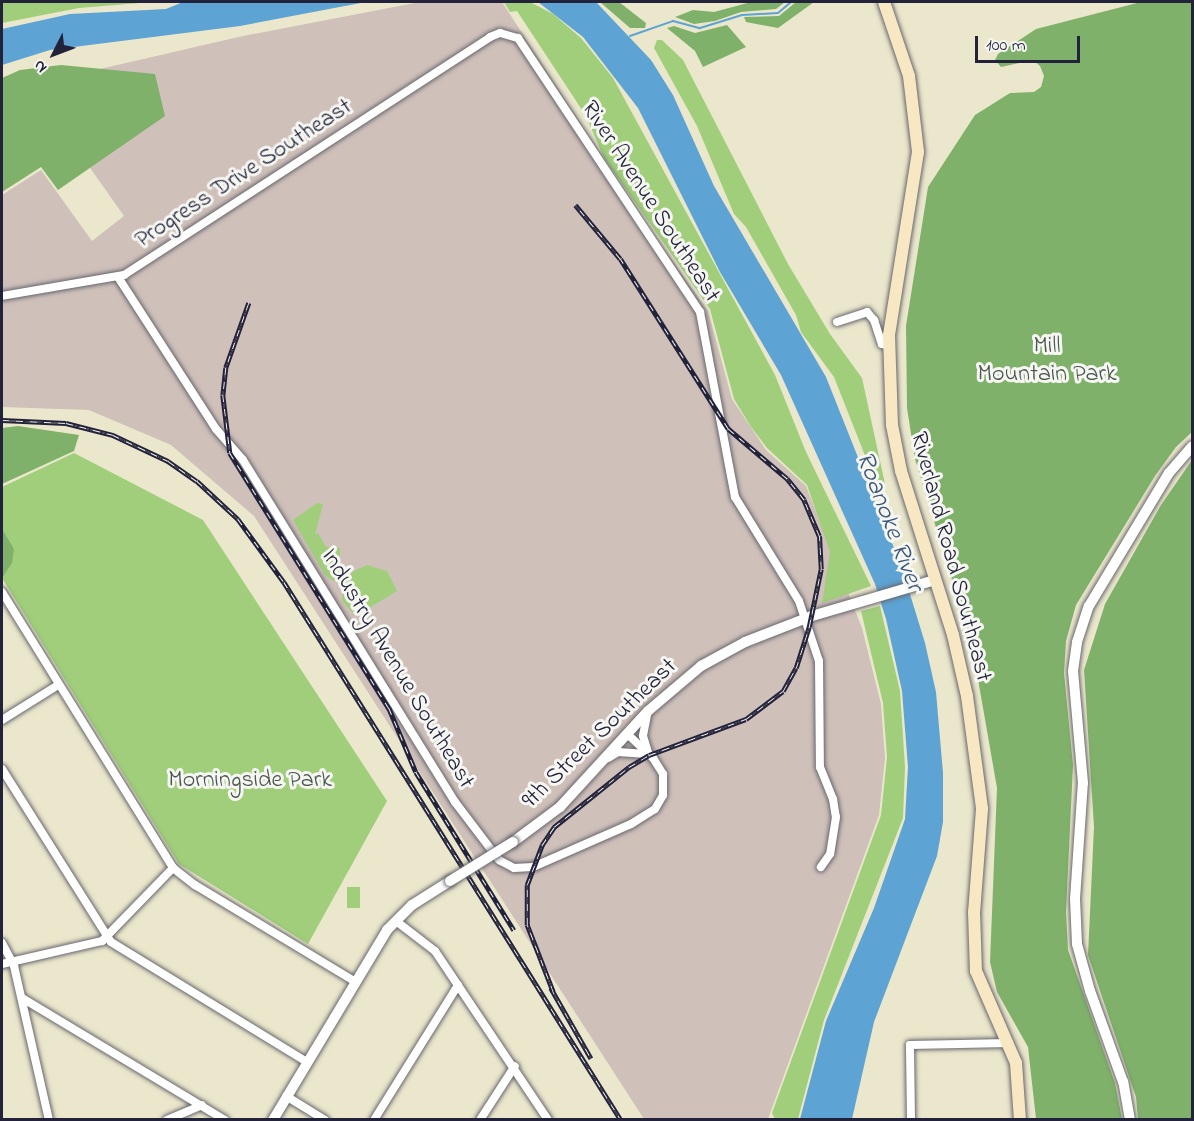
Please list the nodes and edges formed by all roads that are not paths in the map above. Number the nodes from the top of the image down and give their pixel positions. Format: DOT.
graph roads {
  1 [pos="884,2"];
  2 [pos="489,37"];
  3 [pos="118,277"];
  4 [pos="2,296"];
  5 [pos="837,322"];
  6 [pos="889,346"];
  7 [pos="1192,447"];
  8 [pos="935,580"];
  9 [pos="2,592"];
  10 [pos="806,619"];
  11 [pos="58,685"];
  12 [pos="648,711"];
  13 [pos="2,720"];
  14 [pos="627,734"];
  15 [pos="649,755"];
  16 [pos="600,763"];
  17 [pos="2,769"];
  18 [pos="821,867"];
  19 [pos="173,868"];
  20 [pos="396,921"];
  21 [pos="108,938"];
  22 [pos="2,943"];
  23 [pos="13,962"];
  24 [pos="2,964"];
  25 [pos="356,982"];
  26 [pos="458,985"];
  27 [pos="22,998"];
  28 [pos="1009,1043"];
  29 [pos="307,1062"];
  30 [pos="515,1066"];
  31 [pos="286,1096"];
  32 [pos="202,1105"];
  33 [pos="49,1119"];
  34 [pos="167,1119"];
  35 [pos="225,1119"];
  36 [pos="273,1119"];
  37 [pos="325,1119"];
  38 [pos="374,1119"];
  39 [pos="480,1119"];
  40 [pos="548,1119"];
  41 [pos="911,1119"];
  42 [pos="1020,1119"];
  43 [pos="1130,1119"];
  1 -- 6 [label="main road, Riverland Road Southeast"];
  2 -- 3 [label="street, Progress Drive Southeast"];
  2 -- 10 [label="street, River Avenue Southeast"];
  3 -- 4 [label="street, Progress Drive Southeast"];
  3 -- 15 [label="street, Industry Avenue Southeast"];
  5 -- 6 [label="street"];
  6 -- 8 [label="main road, Riverland Road Southeast"];
  7 -- 43 [label="street"];
  8 -- 10 [label="street, 9th Street Southeast"];
  8 -- 28 [label="main road, Riverland Road Southeast"];
  9 -- 11 [label="street"];
  10 -- 12 [label="street, 9th Street Southeast"];
  10 -- 18 [label="street, River Avenue Southeast"];
  11 -- 13 [label="street"];
  11 -- 19 [label="street"];
  12 -- 14 [label="street, 9th Street Southeast"];
  12 -- 15 [label="street"];
  14 -- 15 [label="street, Industry Avenue Southeast"];
  14 -- 16 [label="street, 9th Street Southeast"];
  15 -- 16 [label="street"];
  16 -- 20 [label="street, 9th Street Southeast, bridge"];
  17 -- 21 [label="street"];
  19 -- 21 [label="street"];
  19 -- 25 [label="street"];
  20 -- 25 [label="street, 9th Street Southeast"];
  20 -- 26 [label="street"];
  21 -- 23 [label="street"];
  21 -- 29 [label="street"];
  22 -- 23 [label="street"];
  23 -- 24 [label="street"];
  23 -- 27 [label="street"];
  25 -- 29 [label="street, 9th Street Southeast"];
  26 -- 30 [label="street"];
  26 -- 38 [label="street"];
  27 -- 32 [label="street"];
  27 -- 33 [label="street"];
  28 -- 41 [label="street"];
  28 -- 42 [label="main road, Riverland Road Southeast"];
  29 -- 31 [label="street, 9th Street Southeast"];
  30 -- 39 [label="street"];
  30 -- 40 [label="street"];
  31 -- 36 [label="street, 9th Street Southeast"];
  31 -- 37 [label="street"];
  32 -- 34 [label="street"];
  32 -- 35 [label="street"];
}
